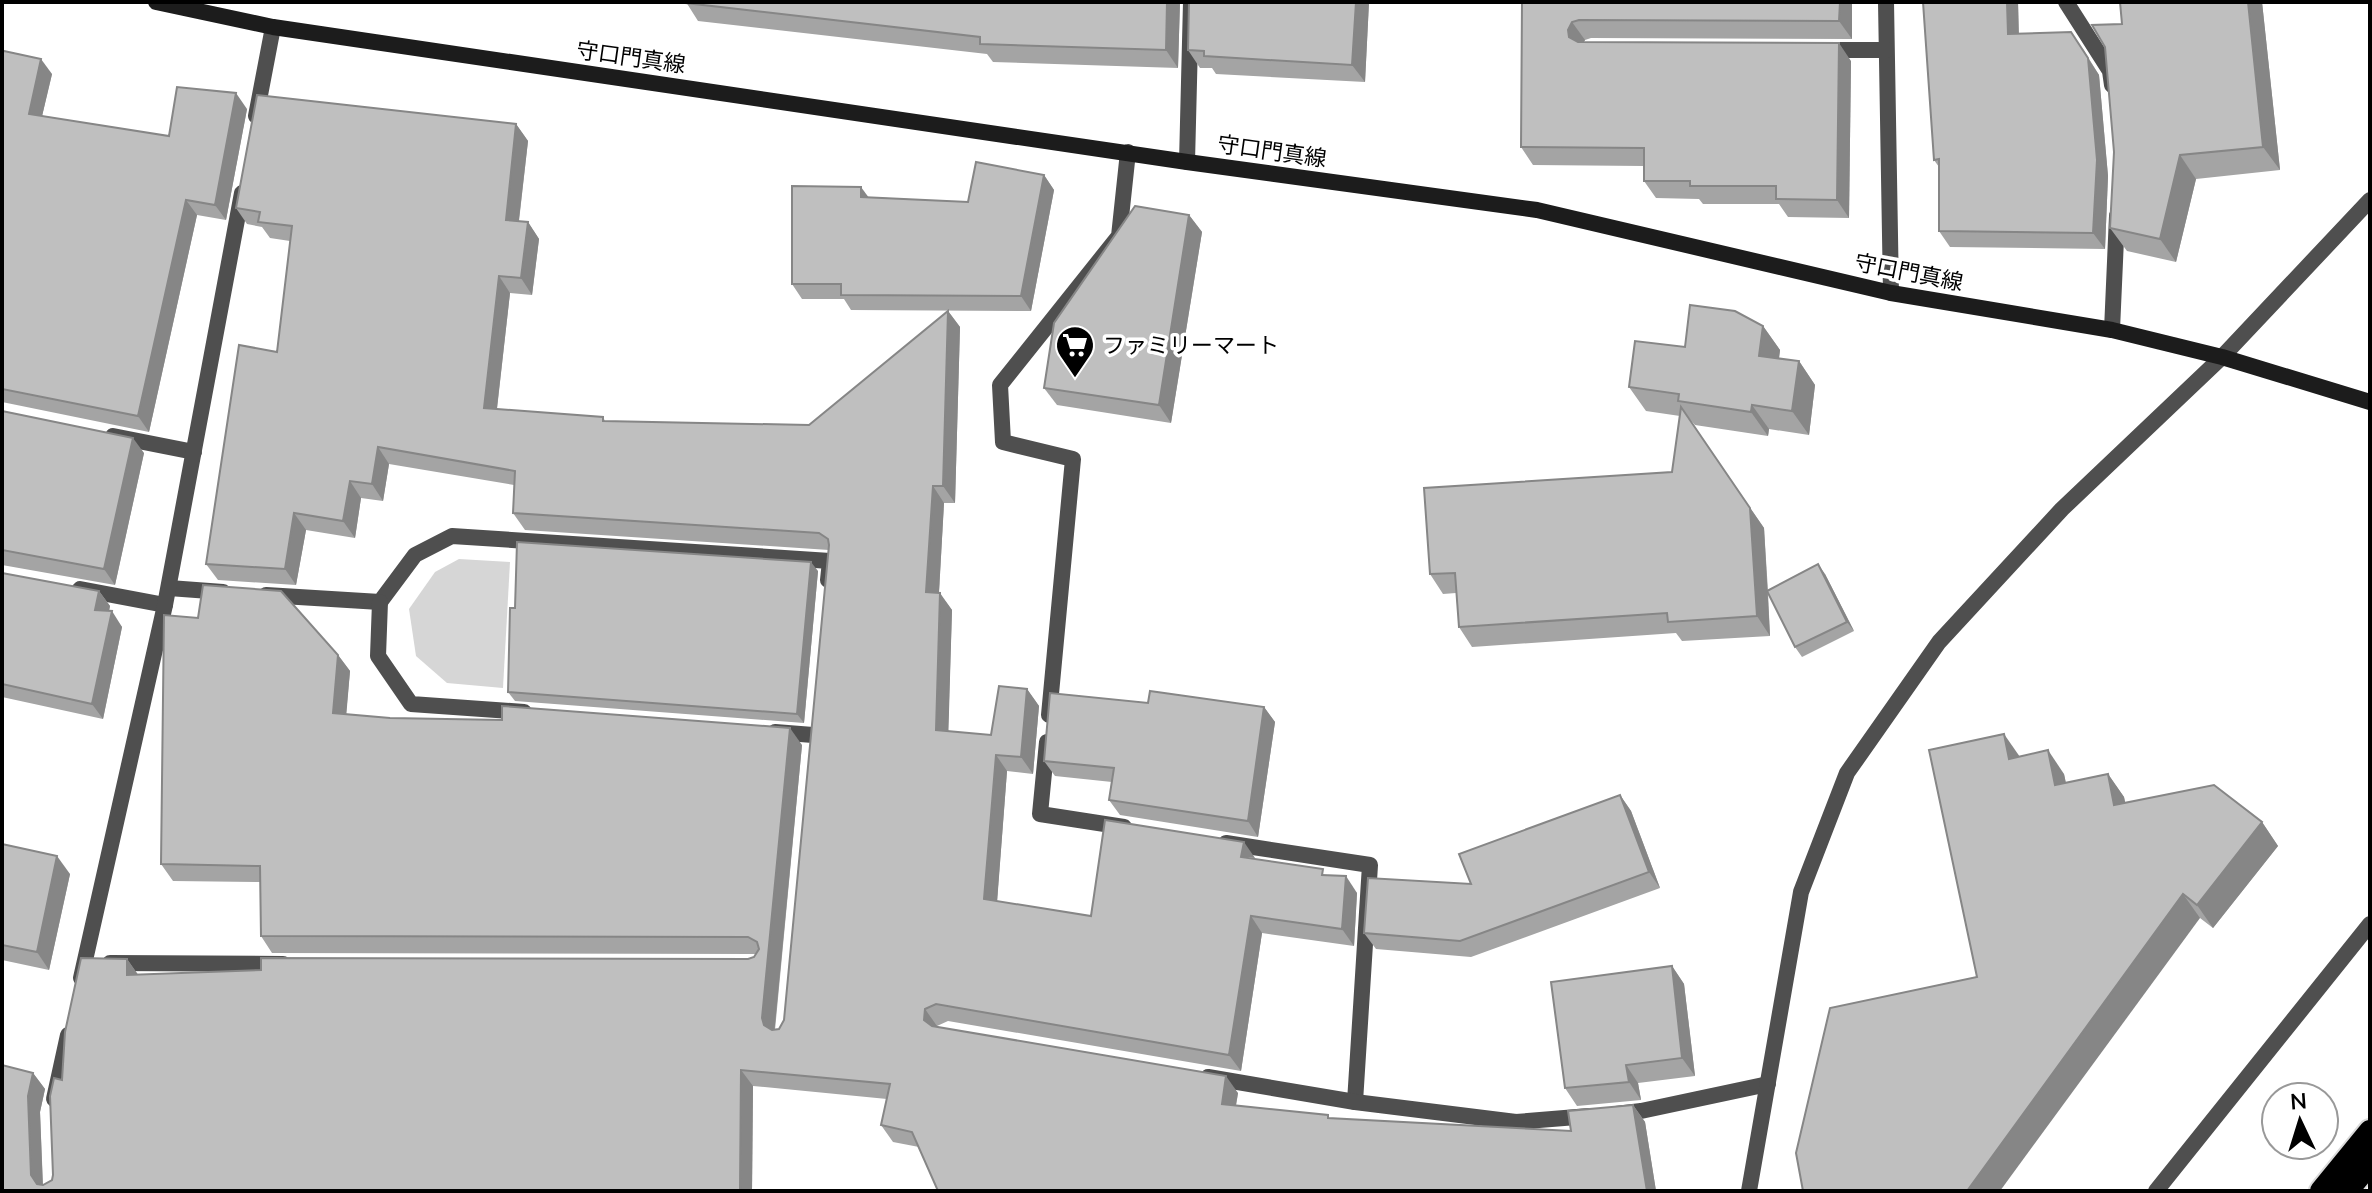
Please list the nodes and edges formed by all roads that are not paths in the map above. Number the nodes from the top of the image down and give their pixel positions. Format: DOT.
graph roads {
  1 [pos="156,2"];
  2 [pos="1191,2"];
  3 [pos="1886,2"];
  4 [pos="2066,2"];
  5 [pos="273,27"];
  6 [pos="1809,50"];
  7 [pos="1886,50"];
  8 [pos="2113,101"];
  9 [pos="253,133"];
  10 [pos="1128,152"];
  11 [pos="1187,162"];
  12 [pos="245,179"];
  13 [pos="2370,200"];
  14 [pos="2117,207"];
  15 [pos="1891,293"];
  16 [pos="2112,330"];
  17 [pos="2222,357"];
  18 [pos="2370,402"];
  19 [pos="90,431"];
  20 [pos="194,452"];
  21 [pos="61,586"];
  22 [pos="827,593"];
  23 [pos="167,597"];
  24 [pos="380,602"];
  25 [pos="535,713"];
  26 [pos="751,730"];
  27 [pos="813,735"];
  28 [pos="1134,828"];
  29 [pos="1213,841"];
  30 [pos="2370,924"];
  31 [pos="84,963"];
  32 [pos="304,964"];
  33 [pos="77,993"];
  34 [pos="71,1022"];
  35 [pos="1198,1075"];
  36 [pos="1768,1084"];
  37 [pos="1355,1102"];
  38 [pos="51,1112"];
  39 [pos="2370,1131"];
  40 [pos="2370,1162"];
  41 [pos="1749,1191"];
  42 [pos="2156,1191"];
  43 [pos="2321,1191"];
  44 [pos="2346,1191"];
  1 -- 5 [label="main road, 守口門真線"];
  2 -- 11 [label="street"];
  3 -- 7 [label="street"];
  4 -- 8 [label="street"];
  5 -- 9 [label="street"];
  5 -- 10 [label="main road, 守口門真線"];
  6 -- 7 [label="street"];
  7 -- 15 [label="street"];
  10 -- 11 [label="main road, 守口門真線"];
  10 -- 28 [label="street"];
  11 -- 15 [label="main road, 守口門真線"];
  12 -- 20 [label="street"];
  13 -- 17 [label="street"];
  14 -- 16 [label="street"];
  15 -- 16 [label="main road, 守口門真線"];
  16 -- 17 [label="main road, 守口門真線"];
  17 -- 18 [label="main road, 守口門真線"];
  17 -- 36 [label="street"];
  19 -- 20 [label="street"];
  20 -- 23 [label="street"];
  21 -- 23 [label="street"];
  22 -- 24 [label="street"];
  23 -- 24 [label="street"];
  23 -- 31 [label="street"];
  24 -- 25 [label="street"];
  26 -- 27 [label="street"];
  29 -- 37 [label="street"];
  30 -- 42 [label="street"];
  31 -- 32 [label="street"];
  31 -- 33 [label="street"];
  34 -- 38 [label="street"];
  35 -- 37 [label="street"];
  36 -- 37 [label="street"];
  36 -- 41 [label="street"];
  39 -- 43 [label="highway"];
  40 -- 44 [label="highway"];
}
